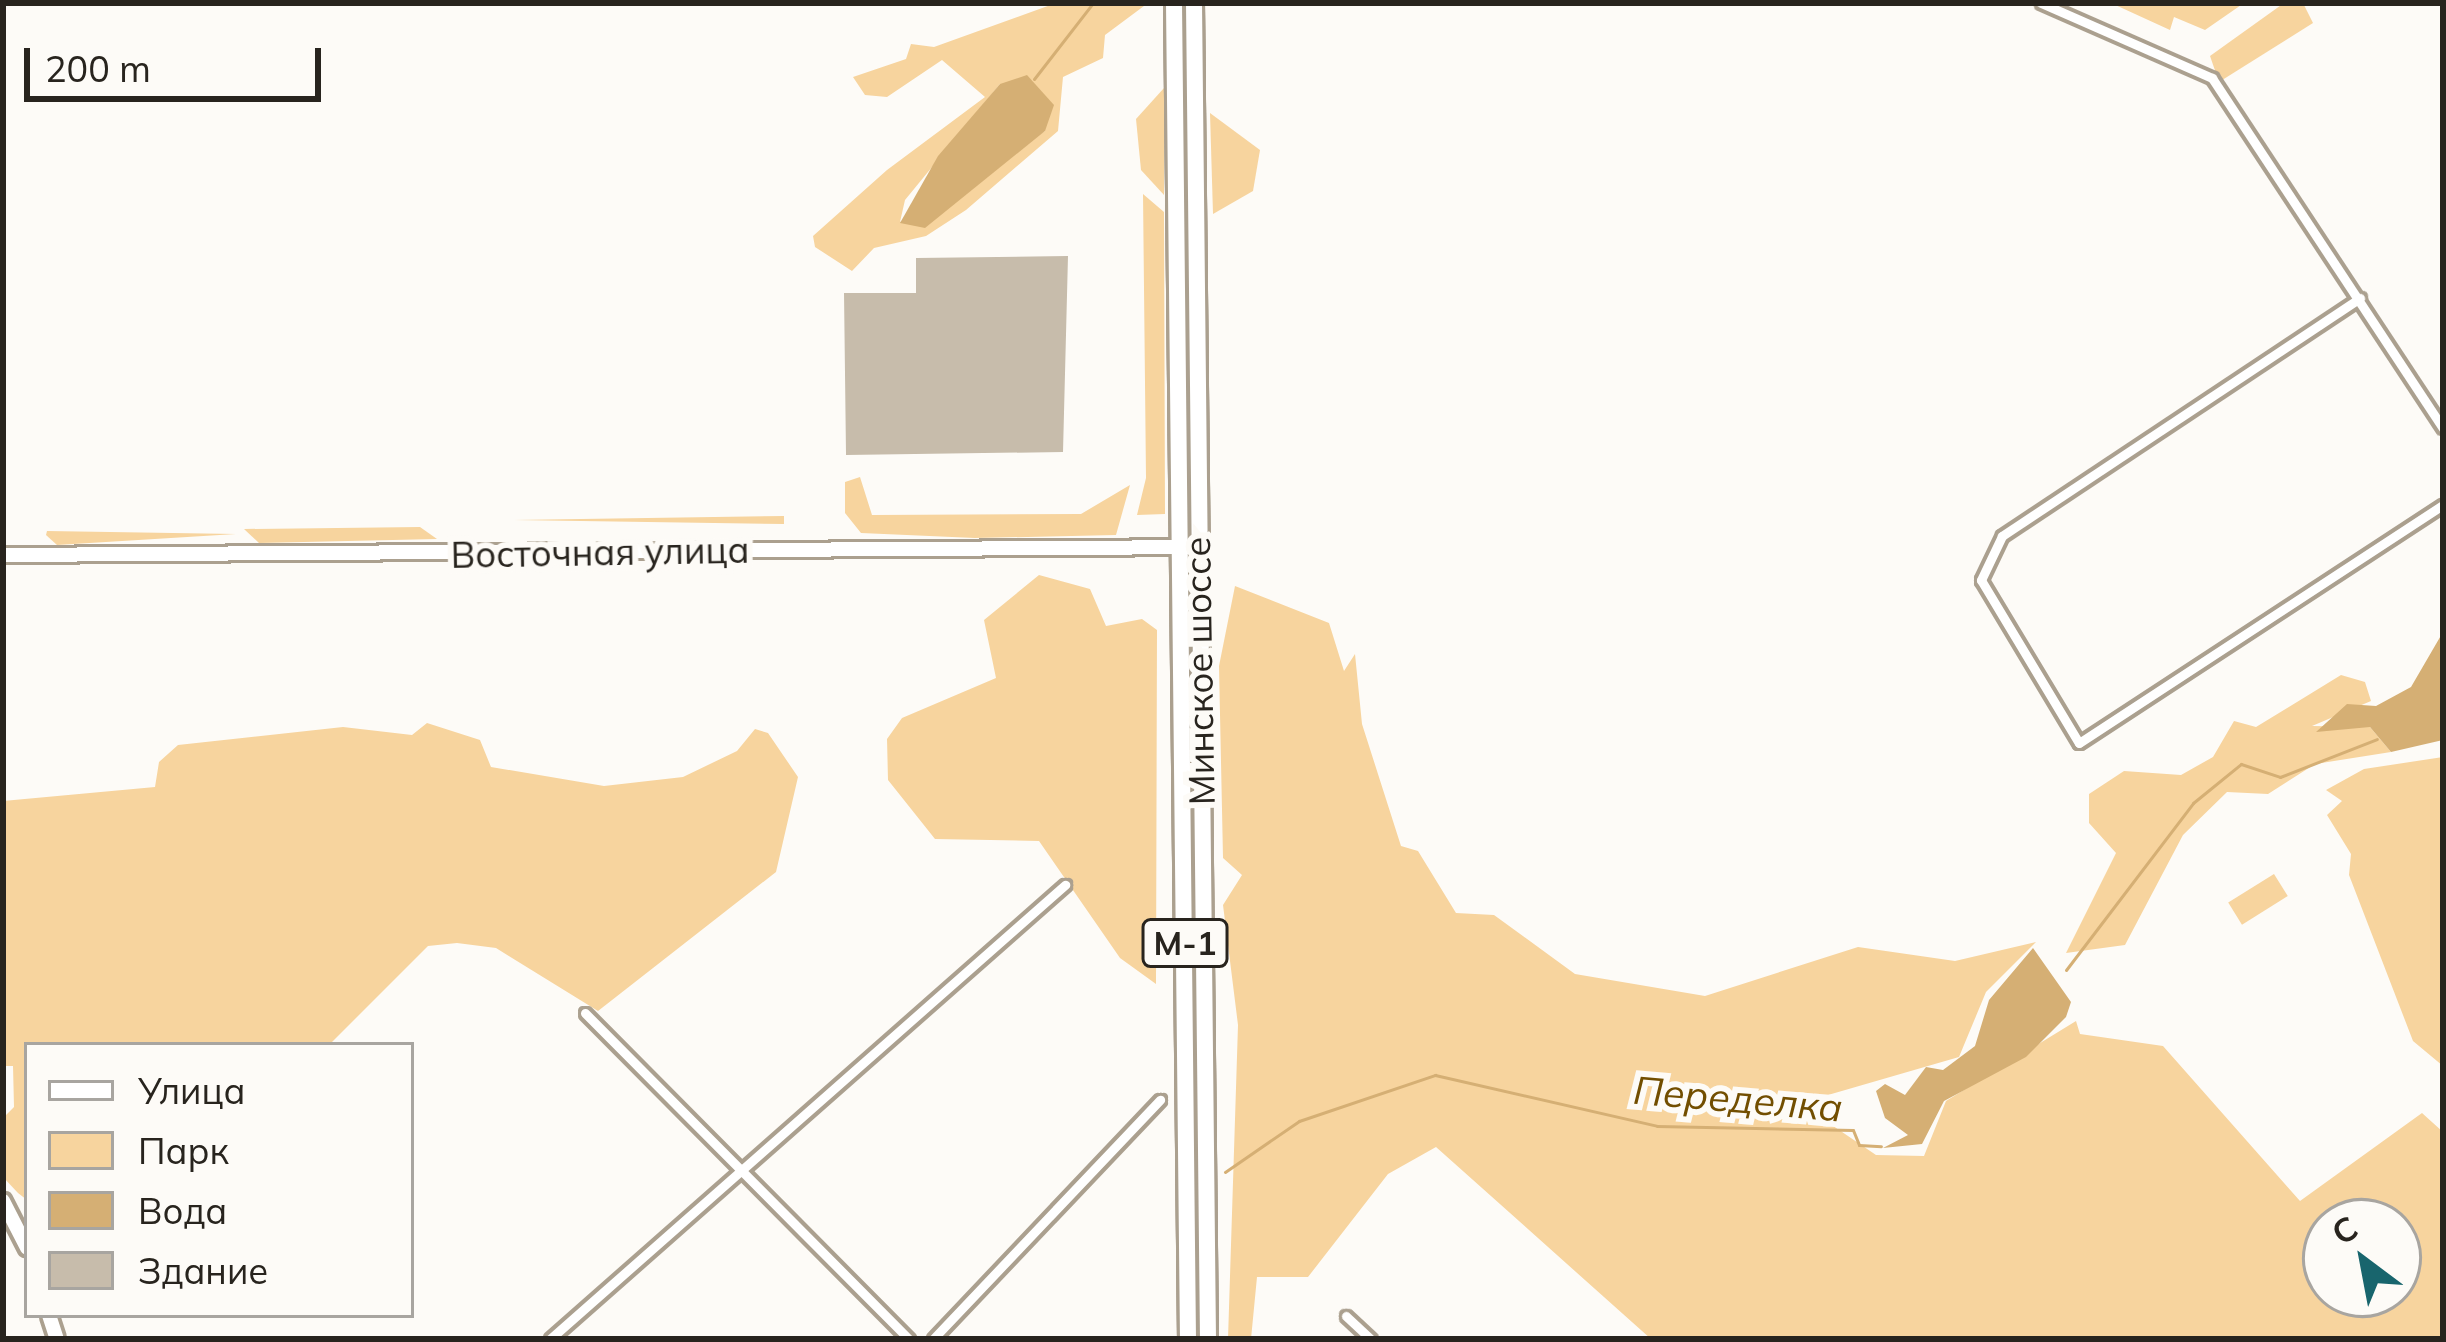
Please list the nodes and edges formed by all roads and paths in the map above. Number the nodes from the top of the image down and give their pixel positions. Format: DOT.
graph roads {
  1 [pos="1174,3"];
  2 [pos="1194,3"];
  3 [pos="2041,3"];
  4 [pos="2360,298"];
  5 [pos="2443,428"];
  6 [pos="2443,505"];
  7 [pos="1187,547"];
  8 [pos="3,555"];
  9 [pos="1190,715"];
  10 [pos="1065,885"];
  11 [pos="585,1013"];
  12 [pos="1160,1100"];
  13 [pos="741,1172"];
  14 [pos="3,1201"];
  15 [pos="24,1242"];
  16 [pos="1346,1316"];
  17 [pos="550,1339"];
  18 [pos="909,1339"];
  19 [pos="933,1339"];
  20 [pos="1187,1339"];
  21 [pos="1208,1339"];
  22 [pos="1371,1339"];
  1 -- 7 [label="highway, Минское шоссе / М-1"];
  2 -- 7 [label="highway, Минское шоссе / М-1"];
  3 -- 4 [label="street"];
  4 -- 5 [label="street"];
  4 -- 6 [label="street"];
  7 -- 8 [label="street, Восточная улица"];
  7 -- 9 [label="highway, Минское шоссе / М-1"];
  9 -- 20 [label="highway, Минское шоссе / М-1"];
  9 -- 21 [label="highway, Минское шоссе / М-1"];
  10 -- 13 [label="street"];
  11 -- 13 [label="street"];
  12 -- 19 [label="street"];
  13 -- 17 [label="street"];
  13 -- 18 [label="street"];
  14 -- 15 [label="street"];
  16 -- 22 [label="street"];
}
